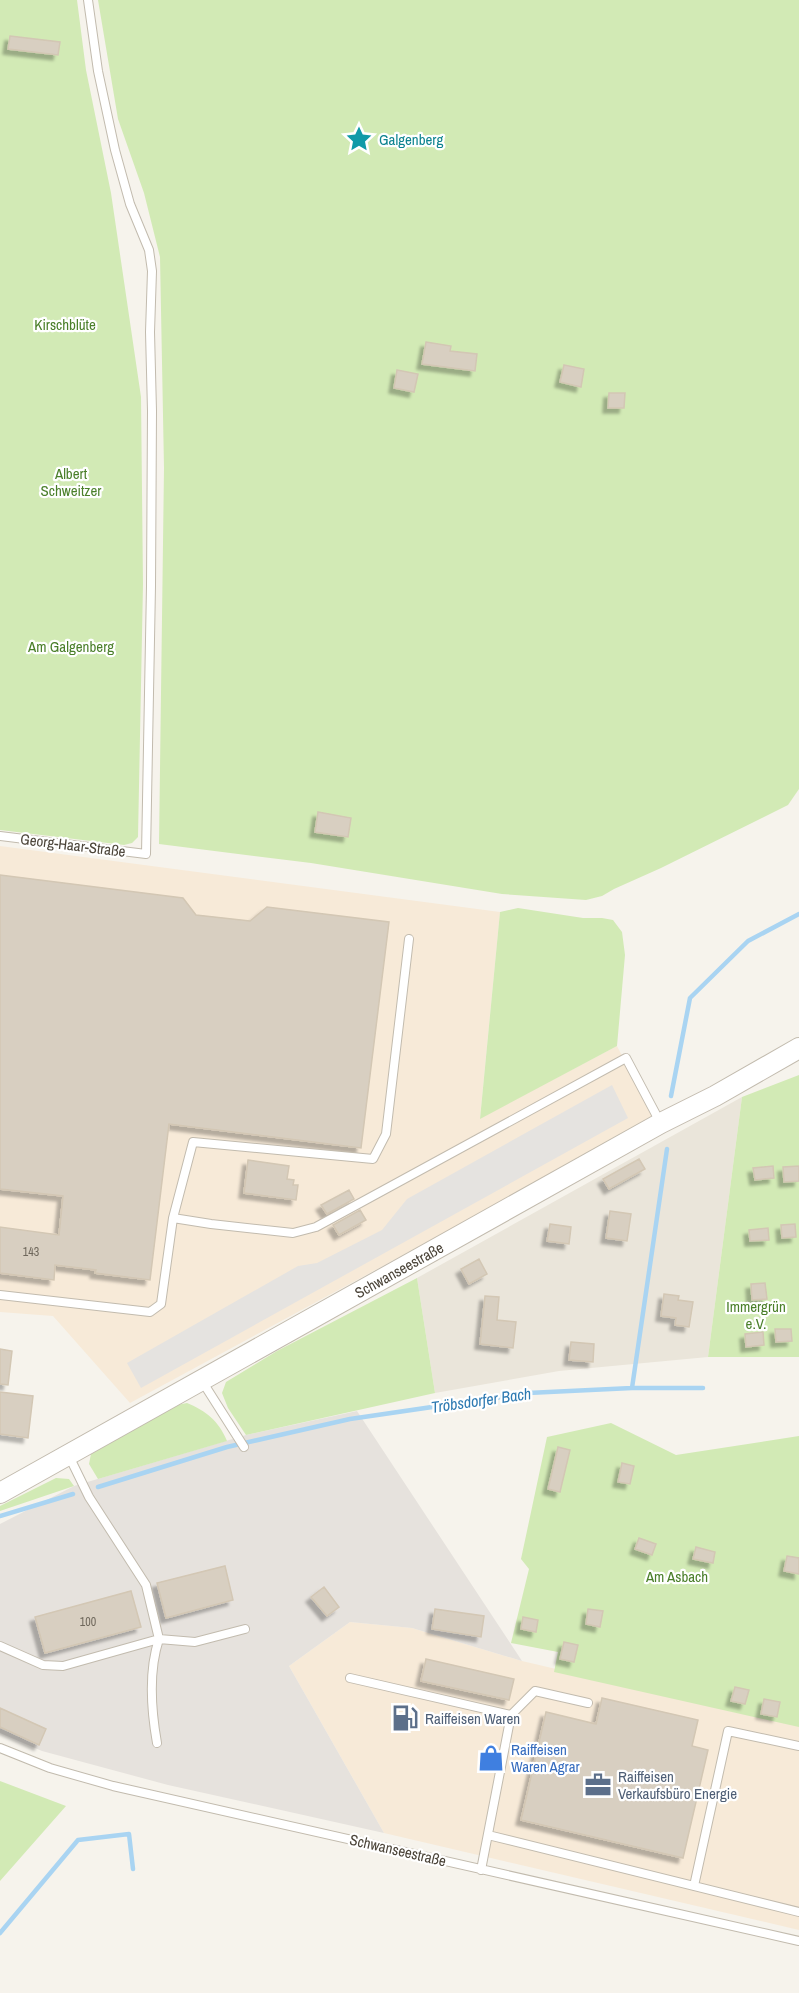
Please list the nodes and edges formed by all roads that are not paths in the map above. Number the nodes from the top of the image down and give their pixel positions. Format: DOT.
graph roads {
  1 [pos="88,0"];
  2 [pos="0,836"];
  3 [pos="409,939"];
  4 [pos="799,1048"];
  5 [pos="661,1123"];
  6 [pos="173,1218"];
  7 [pos="0,1295"];
  8 [pos="201,1380"];
  9 [pos="244,1447"];
  10 [pos="68,1455"];
  11 [pos="0,1493"];
  12 [pos="245,1629"];
  13 [pos="159,1639"];
  14 [pos="0,1646"];
  15 [pos="350,1678"];
  16 [pos="588,1703"];
  17 [pos="511,1715"];
  18 [pos="157,1743"];
  19 [pos="799,1746"];
  20 [pos="0,1748"];
  21 [pos="488,1835"];
  22 [pos="481,1869"];
  23 [pos="694,1886"];
  24 [pos="799,1912"];
  25 [pos="799,1941"];
  1 -- 2 [label="lane, Georg-Haar-Straße"];
  3 -- 6 [label="lane"];
  4 -- 5 [label="street, Schwanseestraße"];
  5 -- 6 [label="lane"];
  5 -- 8 [label="street, Schwanseestraße"];
  6 -- 7 [label="lane"];
  8 -- 9 [label="lane"];
  8 -- 10 [label="street, Schwanseestraße"];
  10 -- 11 [label="street, Schwanseestraße"];
  10 -- 13 [label="lane"];
  12 -- 13 [label="lane"];
  13 -- 14 [label="lane"];
  13 -- 18 [label="lane"];
  15 -- 17 [label="lane"];
  16 -- 17 [label="lane"];
  17 -- 21 [label="lane"];
  19 -- 23 [label="lane"];
  20 -- 22 [label="lane, Schwanseestraße"];
  21 -- 22 [label="lane"];
  21 -- 23 [label="lane"];
  22 -- 25 [label="lane, Schwanseestraße"];
  23 -- 24 [label="lane"];
}
